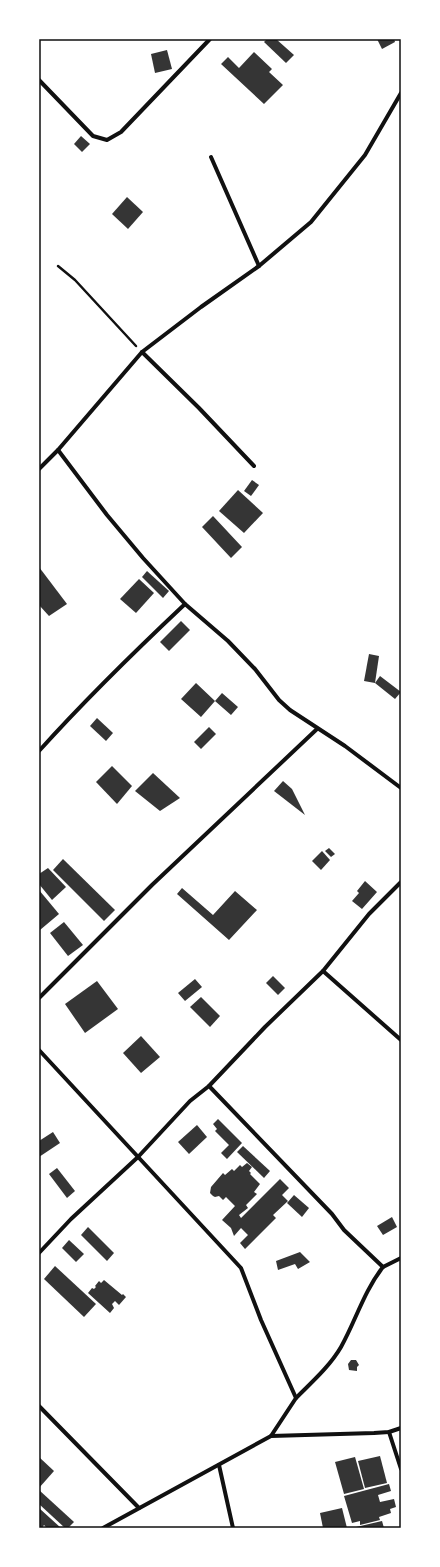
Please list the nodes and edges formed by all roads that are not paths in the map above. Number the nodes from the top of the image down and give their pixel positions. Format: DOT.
graph roads {
  1 [pos="210,39"];
  2 [pos="39,80"];
  3 [pos="401,93"];
  4 [pos="210,157"];
  5 [pos="259,266"];
  6 [pos="142,352"];
  7 [pos="58,450"];
  8 [pos="254,466"];
  9 [pos="39,469"];
  10 [pos="184,604"];
  11 [pos="317,729"];
  12 [pos="39,751"];
  13 [pos="401,788"];
  14 [pos="401,882"];
  15 [pos="323,971"];
  16 [pos="39,998"];
  17 [pos="401,1040"];
  18 [pos="39,1050"];
  19 [pos="209,1086"];
  20 [pos="138,1157"];
  21 [pos="39,1253"];
  22 [pos="401,1258"];
  23 [pos="383,1267"];
  24 [pos="296,1398"];
  25 [pos="39,1406"];
  26 [pos="401,1428"];
  27 [pos="389,1432"];
  28 [pos="271,1436"];
  29 [pos="219,1465"];
  30 [pos="401,1469"];
  31 [pos="139,1508"];
  32 [pos="103,1528"];
  33 [pos="233,1528"];
  1 -- 2 [label="street"];
  3 -- 5 [label="street"];
  4 -- 5 [label="street"];
  5 -- 6 [label="street"];
  6 -- 7 [label="street"];
  6 -- 8 [label="street"];
  7 -- 9 [label="street"];
  7 -- 10 [label="street"];
  10 -- 11 [label="street"];
  10 -- 12 [label="street"];
  11 -- 13 [label="street"];
  11 -- 16 [label="street"];
  14 -- 15 [label="street"];
  15 -- 17 [label="street"];
  15 -- 19 [label="street"];
  18 -- 20 [label="street"];
  19 -- 20 [label="street"];
  19 -- 23 [label="street"];
  20 -- 21 [label="street"];
  20 -- 24 [label="street"];
  22 -- 23 [label="street"];
  23 -- 24 [label="street"];
  24 -- 28 [label="street"];
  25 -- 31 [label="street"];
  26 -- 27 [label="street"];
  27 -- 28 [label="street"];
  27 -- 30 [label="street"];
  28 -- 29 [label="street"];
  29 -- 31 [label="street"];
  29 -- 33 [label="street"];
  31 -- 32 [label="street"];
}
